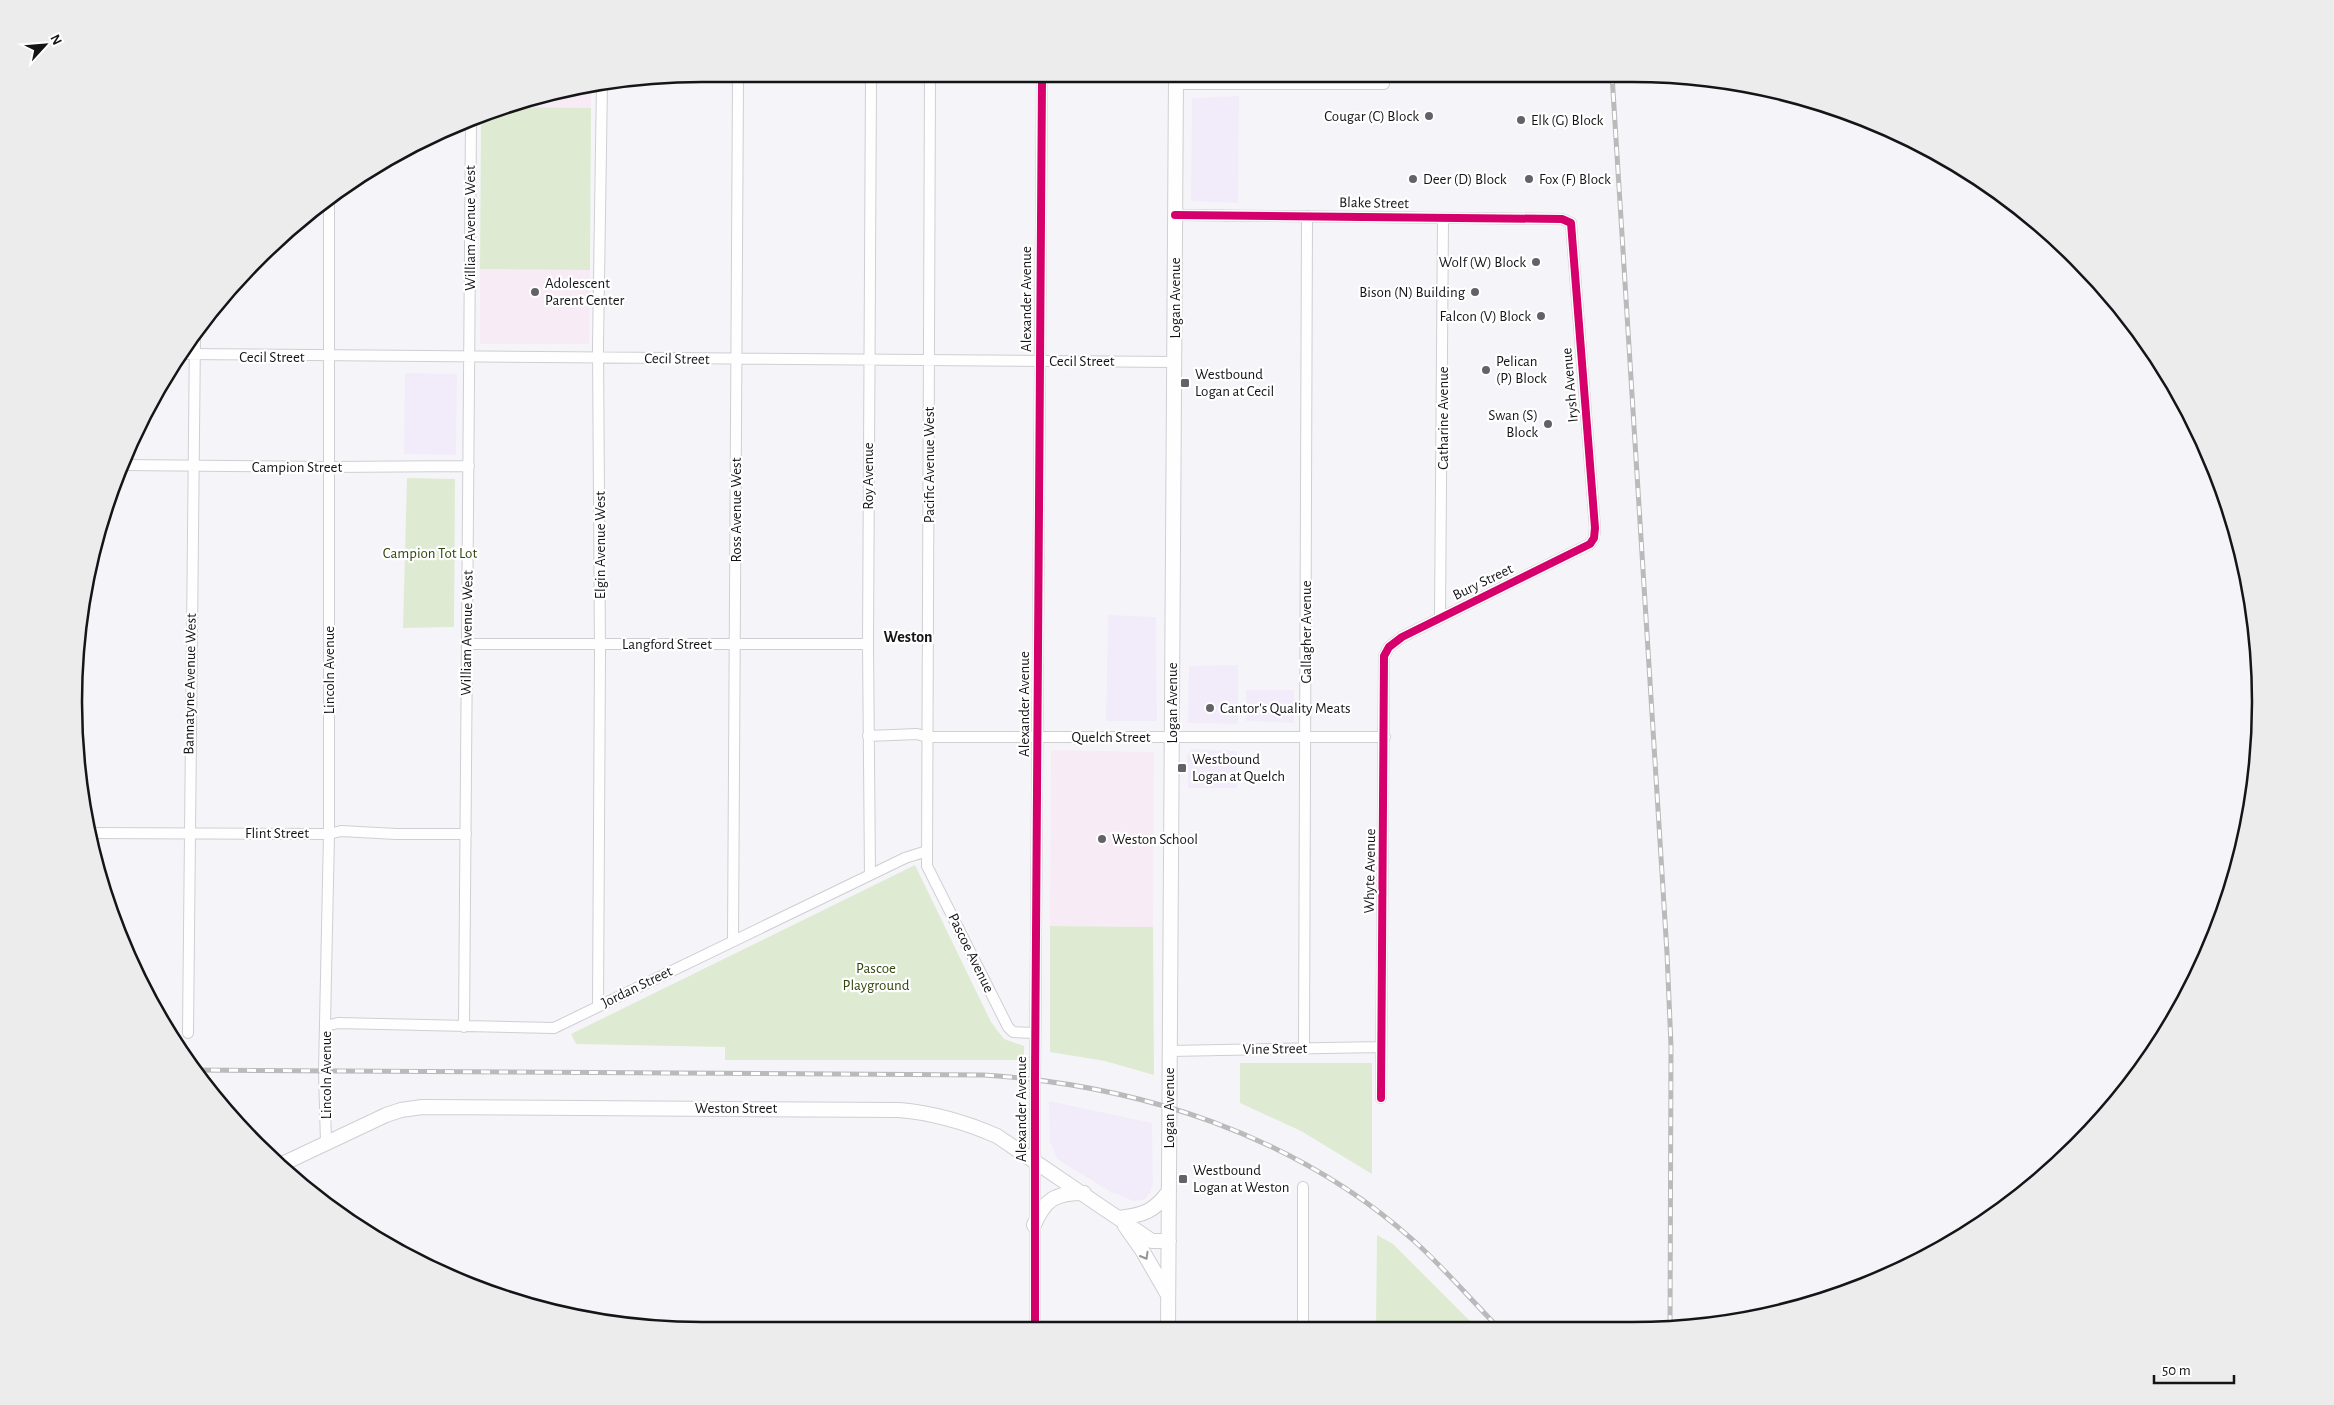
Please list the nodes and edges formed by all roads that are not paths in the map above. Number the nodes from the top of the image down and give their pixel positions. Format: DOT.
graph roads {
  1 [pos="738,82"];
  2 [pos="871,82"];
  3 [pos="930,82"];
  4 [pos="1042,82"];
  5 [pos="1176,82"];
  6 [pos="1245,82"];
  7 [pos="1384,84"];
  8 [pos="602,91"];
  9 [pos="470,128"];
  10 [pos="329,208"];
  11 [pos="1175,216"];
  12 [pos="1307,216"];
  13 [pos="1443,218"];
  14 [pos="1571,223"];
  15 [pos="195,347"];
  16 [pos="189,355"];
  17 [pos="195,356"];
  18 [pos="329,357"];
  19 [pos="470,358"];
  20 [pos="598,358"];
  21 [pos="737,360"];
  22 [pos="869,360"];
  23 [pos="930,361"];
  24 [pos="1040,361"];
  25 [pos="1174,362"];
  26 [pos="130,465"];
  27 [pos="193,466"];
  28 [pos="469,466"];
  29 [pos="329,467"];
  30 [pos="1590,544"];
  31 [pos="1440,617"];
  32 [pos="735,643"];
  33 [pos="467,644"];
  34 [pos="600,644"];
  35 [pos="868,644"];
  36 [pos="1389,647"];
  37 [pos="868,736"];
  38 [pos="927,737"];
  39 [pos="1038,737"];
  40 [pos="1306,737"];
  41 [pos="1385,737"];
  42 [pos="1172,738"];
  43 [pos="96,833"];
  44 [pos="189,833"];
  45 [pos="328,834"];
  46 [pos="466,834"];
  47 [pos="927,851"];
  48 [pos="870,875"];
  49 [pos="733,941"];
  50 [pos="598,1006"];
  51 [pos="326,1026"];
  52 [pos="464,1026"];
  53 [pos="188,1033"];
  54 [pos="1035,1033"];
  55 [pos="1381,1047"];
  56 [pos="1304,1048"];
  57 [pos="1170,1051"];
  58 [pos="1381,1098"];
  59 [pos="326,1142"];
  60 [pos="1035,1161"];
  61 [pos="286,1162"];
  62 [pos="1303,1187"];
  63 [pos="1169,1191"];
  64 [pos="1084,1193"];
  65 [pos="1119,1218"];
  66 [pos="1034,1225"];
  67 [pos="1169,1241"];
  68 [pos="1168,1296"];
  69 [pos="1035,1322"];
  70 [pos="1168,1322"];
  71 [pos="1303,1322"];
  1 -- 21 [label="street, Ross Avenue West"];
  2 -- 22 [label="street, Roy Avenue"];
  3 -- 23 [label="street, Pacific Avenue West"];
  4 -- 24 [label="street, Alexander Avenue"];
  5 -- 11 [label="main road, Logan Avenue"];
  6 -- 7 [label="street"];
  8 -- 20 [label="street, Elgin Avenue West"];
  9 -- 19 [label="street, William Avenue West"];
  10 -- 18 [label="street, Lincoln Avenue"];
  11 -- 12 [label="street, Blake Street"];
  11 -- 25 [label="main road, Logan Avenue"];
  12 -- 13 [label="street, Blake Street"];
  12 -- 40 [label="street, Gallagher Avenue"];
  13 -- 14 [label="street, Blake Street"];
  13 -- 31 [label="street, Catharine Avenue"];
  14 -- 30 [label="street, Irysh Avenue"];
  15 -- 17 [label="street, Bannatyne Avenue West"];
  16 -- 17 [label="street, Cecil Street"];
  17 -- 18 [label="street, Cecil Street"];
  17 -- 27 [label="street, Bannatyne Avenue West"];
  18 -- 19 [label="street, Cecil Street"];
  18 -- 29 [label="street, Lincoln Avenue"];
  19 -- 20 [label="street, Cecil Street"];
  19 -- 28 [label="street, William Avenue West"];
  20 -- 21 [label="street, Cecil Street"];
  20 -- 34 [label="street, Elgin Avenue West"];
  21 -- 22 [label="street, Cecil Street"];
  21 -- 32 [label="street, Ross Avenue West"];
  22 -- 23 [label="street, Cecil Street"];
  22 -- 35 [label="street, Roy Avenue"];
  23 -- 24 [label="street, Cecil Street"];
  23 -- 38 [label="street, Pacific Avenue West"];
  24 -- 25 [label="street, Cecil Street"];
  24 -- 39 [label="street, Alexander Avenue"];
  25 -- 42 [label="main road, Logan Avenue"];
  26 -- 27 [label="street, Campion Street"];
  27 -- 29 [label="street, Campion Street"];
  27 -- 44 [label="street, Bannatyne Avenue West"];
  28 -- 29 [label="street, Campion Street"];
  28 -- 33 [label="street, William Avenue West"];
  29 -- 45 [label="street, Lincoln Avenue"];
  30 -- 31 [label="street, Bury Street"];
  31 -- 36 [label="street, Bury Street"];
  32 -- 34 [label="street, Langford Street"];
  32 -- 35 [label="street, Langford Street"];
  32 -- 49 [label="street, Ross Avenue West"];
  33 -- 34 [label="street, Langford Street"];
  33 -- 46 [label="street, William Avenue West"];
  34 -- 50 [label="street, Elgin Avenue West"];
  35 -- 37 [label="street, Roy Avenue"];
  36 -- 41 [label="street, Whyte Avenue"];
  37 -- 38 [label="street, Quelch Street"];
  37 -- 48 [label="street, Roy Avenue"];
  38 -- 39 [label="street, Quelch Street"];
  38 -- 47 [label="street, Pacific Avenue West"];
  39 -- 42 [label="street, Quelch Street"];
  39 -- 54 [label="street, Alexander Avenue"];
  40 -- 41 [label="street, Quelch Street"];
  40 -- 42 [label="street, Quelch Street"];
  40 -- 56 [label="street, Gallagher Avenue"];
  41 -- 55 [label="street, Whyte Avenue"];
  42 -- 57 [label="main road, Logan Avenue"];
  43 -- 44 [label="street, Flint Street"];
  44 -- 45 [label="street, Flint Street"];
  44 -- 53 [label="street, Bannatyne Avenue West"];
  45 -- 46 [label="street, Flint Street"];
  45 -- 51 [label="street, Lincoln Avenue"];
  46 -- 52 [label="street, William Avenue West"];
  47 -- 48 [label="street, Jordan Street"];
  47 -- 54 [label="street, Pascoe Avenue"];
  48 -- 49 [label="street, Jordan Street"];
  49 -- 50 [label="street, Jordan Street"];
  50 -- 52 [label="street, Jordan Street"];
  51 -- 52 [label="street, Jordan Street"];
  51 -- 59 [label="street, Lincoln Avenue"];
  54 -- 60 [label="street, Alexander Avenue"];
  55 -- 56 [label="street, Vine Street"];
  55 -- 58 [label="street, Whyte Avenue"];
  56 -- 57 [label="street, Vine Street"];
  57 -- 63 [label="main road, Logan Avenue"];
  59 -- 60 [label="main road, Weston Street"];
  59 -- 61 [label="main road, Weston Street"];
  60 -- 64 [label="main road, Weston Street"];
  60 -- 66 [label="street, Alexander Avenue"];
  62 -- 71 [label="street"];
  63 -- 65 [label="main road"];
  63 -- 67 [label="main road, Logan Avenue"];
  64 -- 65 [label="main road, Weston Street"];
  64 -- 66 [label="main road"];
  65 -- 67 [label="main road, Weston Street"];
  65 -- 68 [label="main road, one-way"];
  66 -- 69 [label="street, Alexander Avenue"];
  67 -- 68 [label="main road, Logan Avenue"];
  68 -- 70 [label="main road, Logan Avenue"];
}
